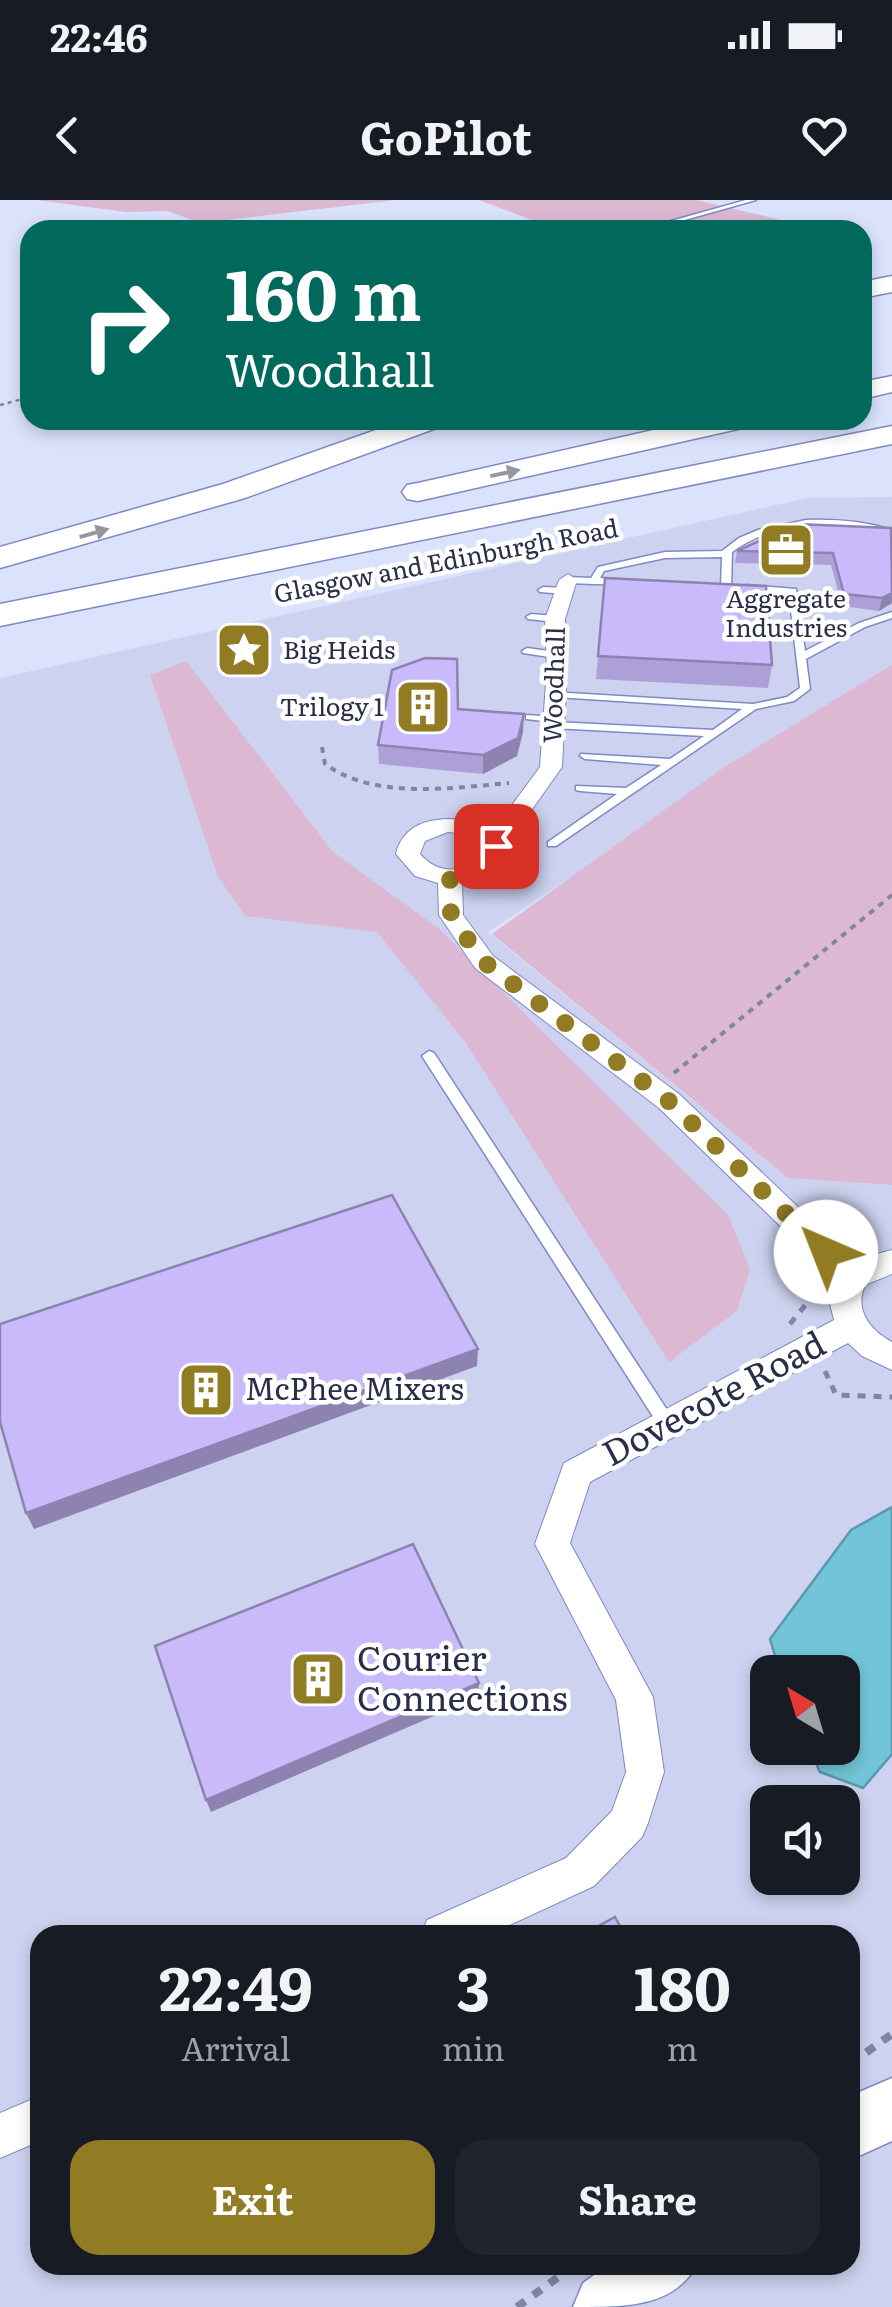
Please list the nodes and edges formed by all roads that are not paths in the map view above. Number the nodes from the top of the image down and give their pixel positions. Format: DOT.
graph roads {
  1 [pos="753,200"];
  2 [pos="679,220"];
  3 [pos="404,430"];
  4 [pos="693,430"];
  5 [pos="847,430"];
  6 [pos="892,435"];
  7 [pos="892,451"];
  8 [pos="388,498"];
  9 [pos="434,527"];
  10 [pos="892,533"];
  11 [pos="727,554"];
  12 [pos="0,558"];
  13 [pos="96,564"];
  14 [pos="594,581"];
  15 [pos="632,583"];
  16 [pos="0,584"];
  17 [pos="708,586"];
  18 [pos="558,587"];
  19 [pos="726,588"];
  20 [pos="0,598"];
  21 [pos="892,615"];
  22 [pos="0,616"];
  23 [pos="531,617"];
  24 [pos="554,618"];
  25 [pos="0,628"];
  26 [pos="527,652"];
  27 [pos="556,655"];
  28 [pos="802,657"];
  29 [pos="556,694"];
  30 [pos="753,707"];
  31 [pos="530,716"];
  32 [pos="554,722"];
  33 [pos="714,733"];
  34 [pos="585,756"];
  35 [pos="672,762"];
  36 [pos="580,788"];
  37 [pos="628,792"];
  38 [pos="486,834"];
  39 [pos="552,844"];
  40 [pos="450,878"];
  41 [pos="429,1056"];
  42 [pos="892,1262"];
  43 [pos="857,1274"];
  44 [pos="851,1326"];
  45 [pos="892,1356"];
  46 [pos="667,1424"];
  47 [pos="464,1925"];
  48 [pos="892,2108"];
  49 [pos="30,2122"];
  50 [pos="860,2123"];
  51 [pos="0,2136"];
  52 [pos="651,2275"];
  53 [pos="608,2307"];
  1 -- 2 [label="lane"];
  12 -- 3 [label="highway, one-way"];
  8 -- 4 [label="highway, one-way"];
  5 -- 20 [label="highway"];
  6 -- 9 [label="highway"];
  7 -- 9 [label="highway"];
  7 -- 25 [label="highway"];
  9 -- 22 [label="highway"];
  10 -- 11 [label="lane"];
  11 -- 14 [label="lane"];
  11 -- 19 [label="lane"];
  13 -- 16 [label="highway"];
  14 -- 15 [label="lane, Woodhall"];
  14 -- 18 [label="lane, Woodhall"];
  17 -- 19 [label="lane"];
  18 -- 24 [label="street, Woodhall"];
  19 -- 28 [label="lane"];
  21 -- 28 [label="lane"];
  23 -- 24 [label="lane"];
  24 -- 27 [label="street, Woodhall"];
  26 -- 27 [label="lane"];
  27 -- 29 [label="street, Woodhall"];
  28 -- 30 [label="lane"];
  29 -- 30 [label="lane"];
  29 -- 32 [label="street, Woodhall"];
  30 -- 33 [label="lane"];
  31 -- 32 [label="lane"];
  32 -- 33 [label="lane"];
  32 -- 38 [label="street, Woodhall"];
  33 -- 35 [label="lane"];
  34 -- 35 [label="lane"];
  35 -- 37 [label="lane"];
  36 -- 37 [label="lane"];
  37 -- 39 [label="lane"];
  38 -- 40 [label="street"];
  38 -- 40 [label="street"];
  40 -- 43 [label="street"];
  41 -- 46 [label="lane"];
  42 -- 43 [label="street"];
  43 -- 44 [label="street"];
  44 -- 45 [label="street"];
  44 -- 46 [label="street, Dovecote Road"];
  46 -- 47 [label="street, Dovecote Road"];
  48 -- 50 [label="street"];
  49 -- 51 [label="street"];
  52 -- 53 [label="street"];
}
